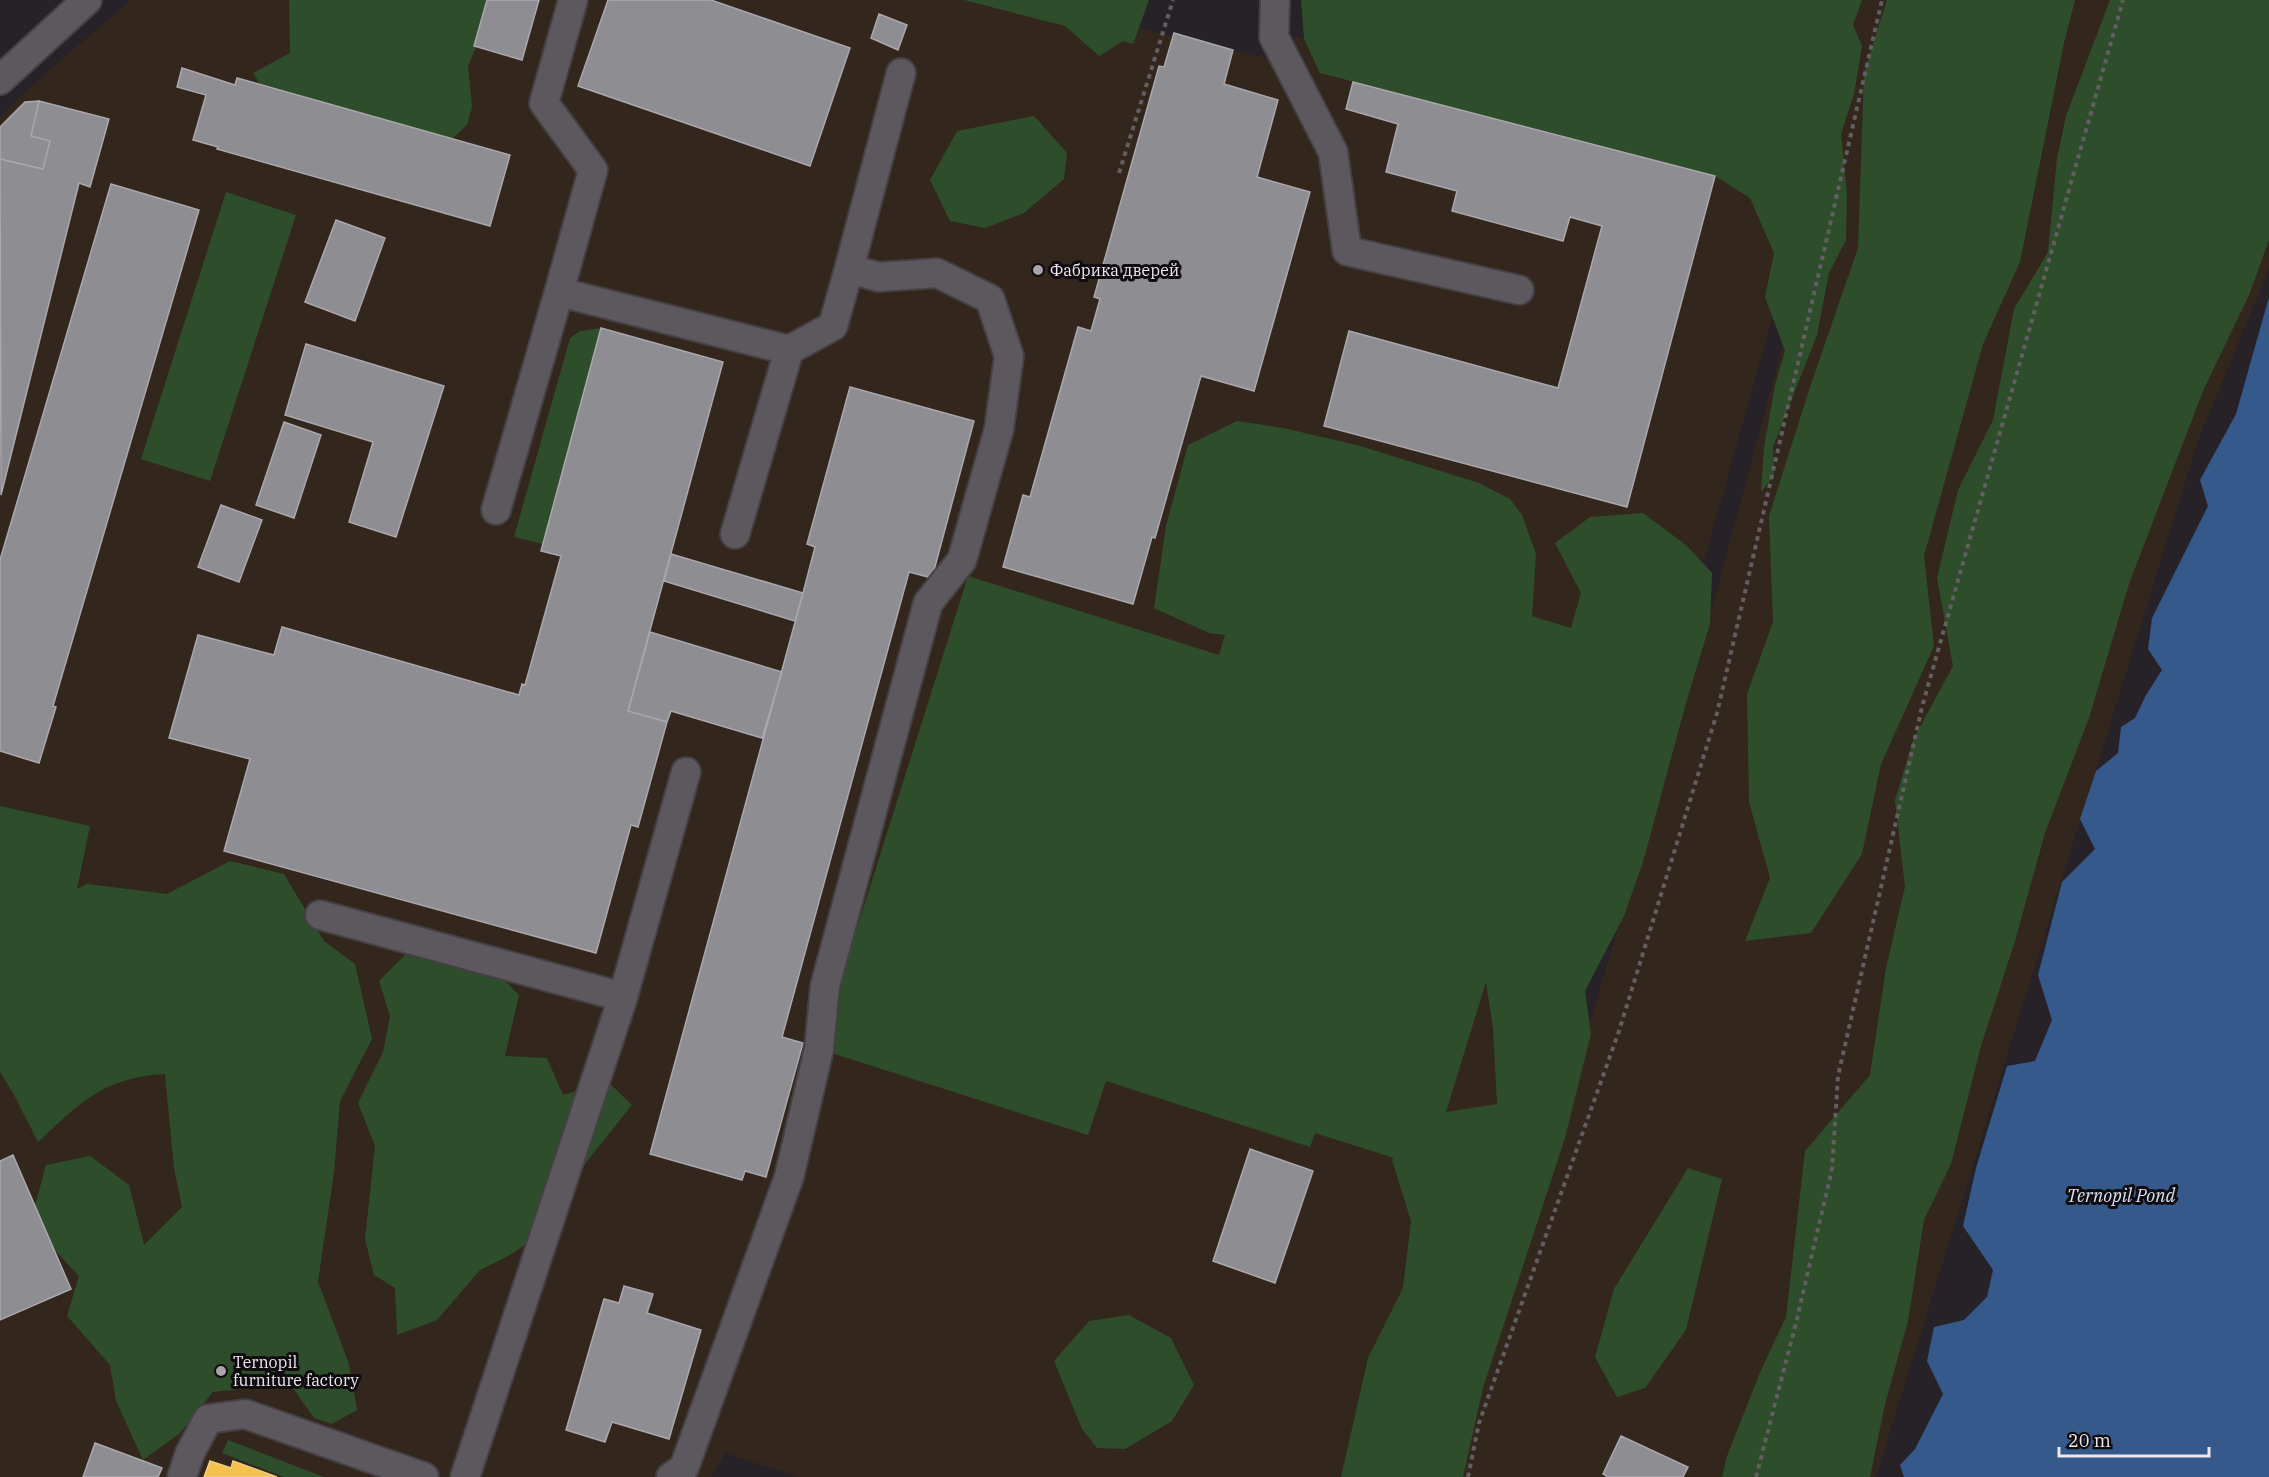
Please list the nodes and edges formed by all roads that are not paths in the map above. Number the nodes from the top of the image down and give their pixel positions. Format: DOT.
graph roads {
  1 [pos="87,0"];
  2 [pos="573,0"];
  3 [pos="1275,0"];
  4 [pos="902,73"];
  5 [pos="0,80"];
  6 [pos="849,269"];
  7 [pos="1519,290"];
  8 [pos="559,292"];
  9 [pos="789,350"];
  10 [pos="496,510"];
  11 [pos="735,534"];
  12 [pos="686,772"];
  13 [pos="320,915"];
  14 [pos="623,997"];
  15 [pos="182,1477"];
  16 [pos="424,1477"];
  17 [pos="465,1477"];
  18 [pos="671,1477"];
  1 -- 5 [label="lane"];
  2 -- 8 [label="lane"];
  3 -- 7 [label="lane"];
  4 -- 6 [label="lane"];
  6 -- 9 [label="lane"];
  6 -- 18 [label="lane"];
  8 -- 9 [label="lane"];
  8 -- 10 [label="lane"];
  9 -- 11 [label="lane"];
  12 -- 14 [label="lane"];
  13 -- 14 [label="lane"];
  14 -- 17 [label="lane"];
  15 -- 16 [label="lane"];
}
